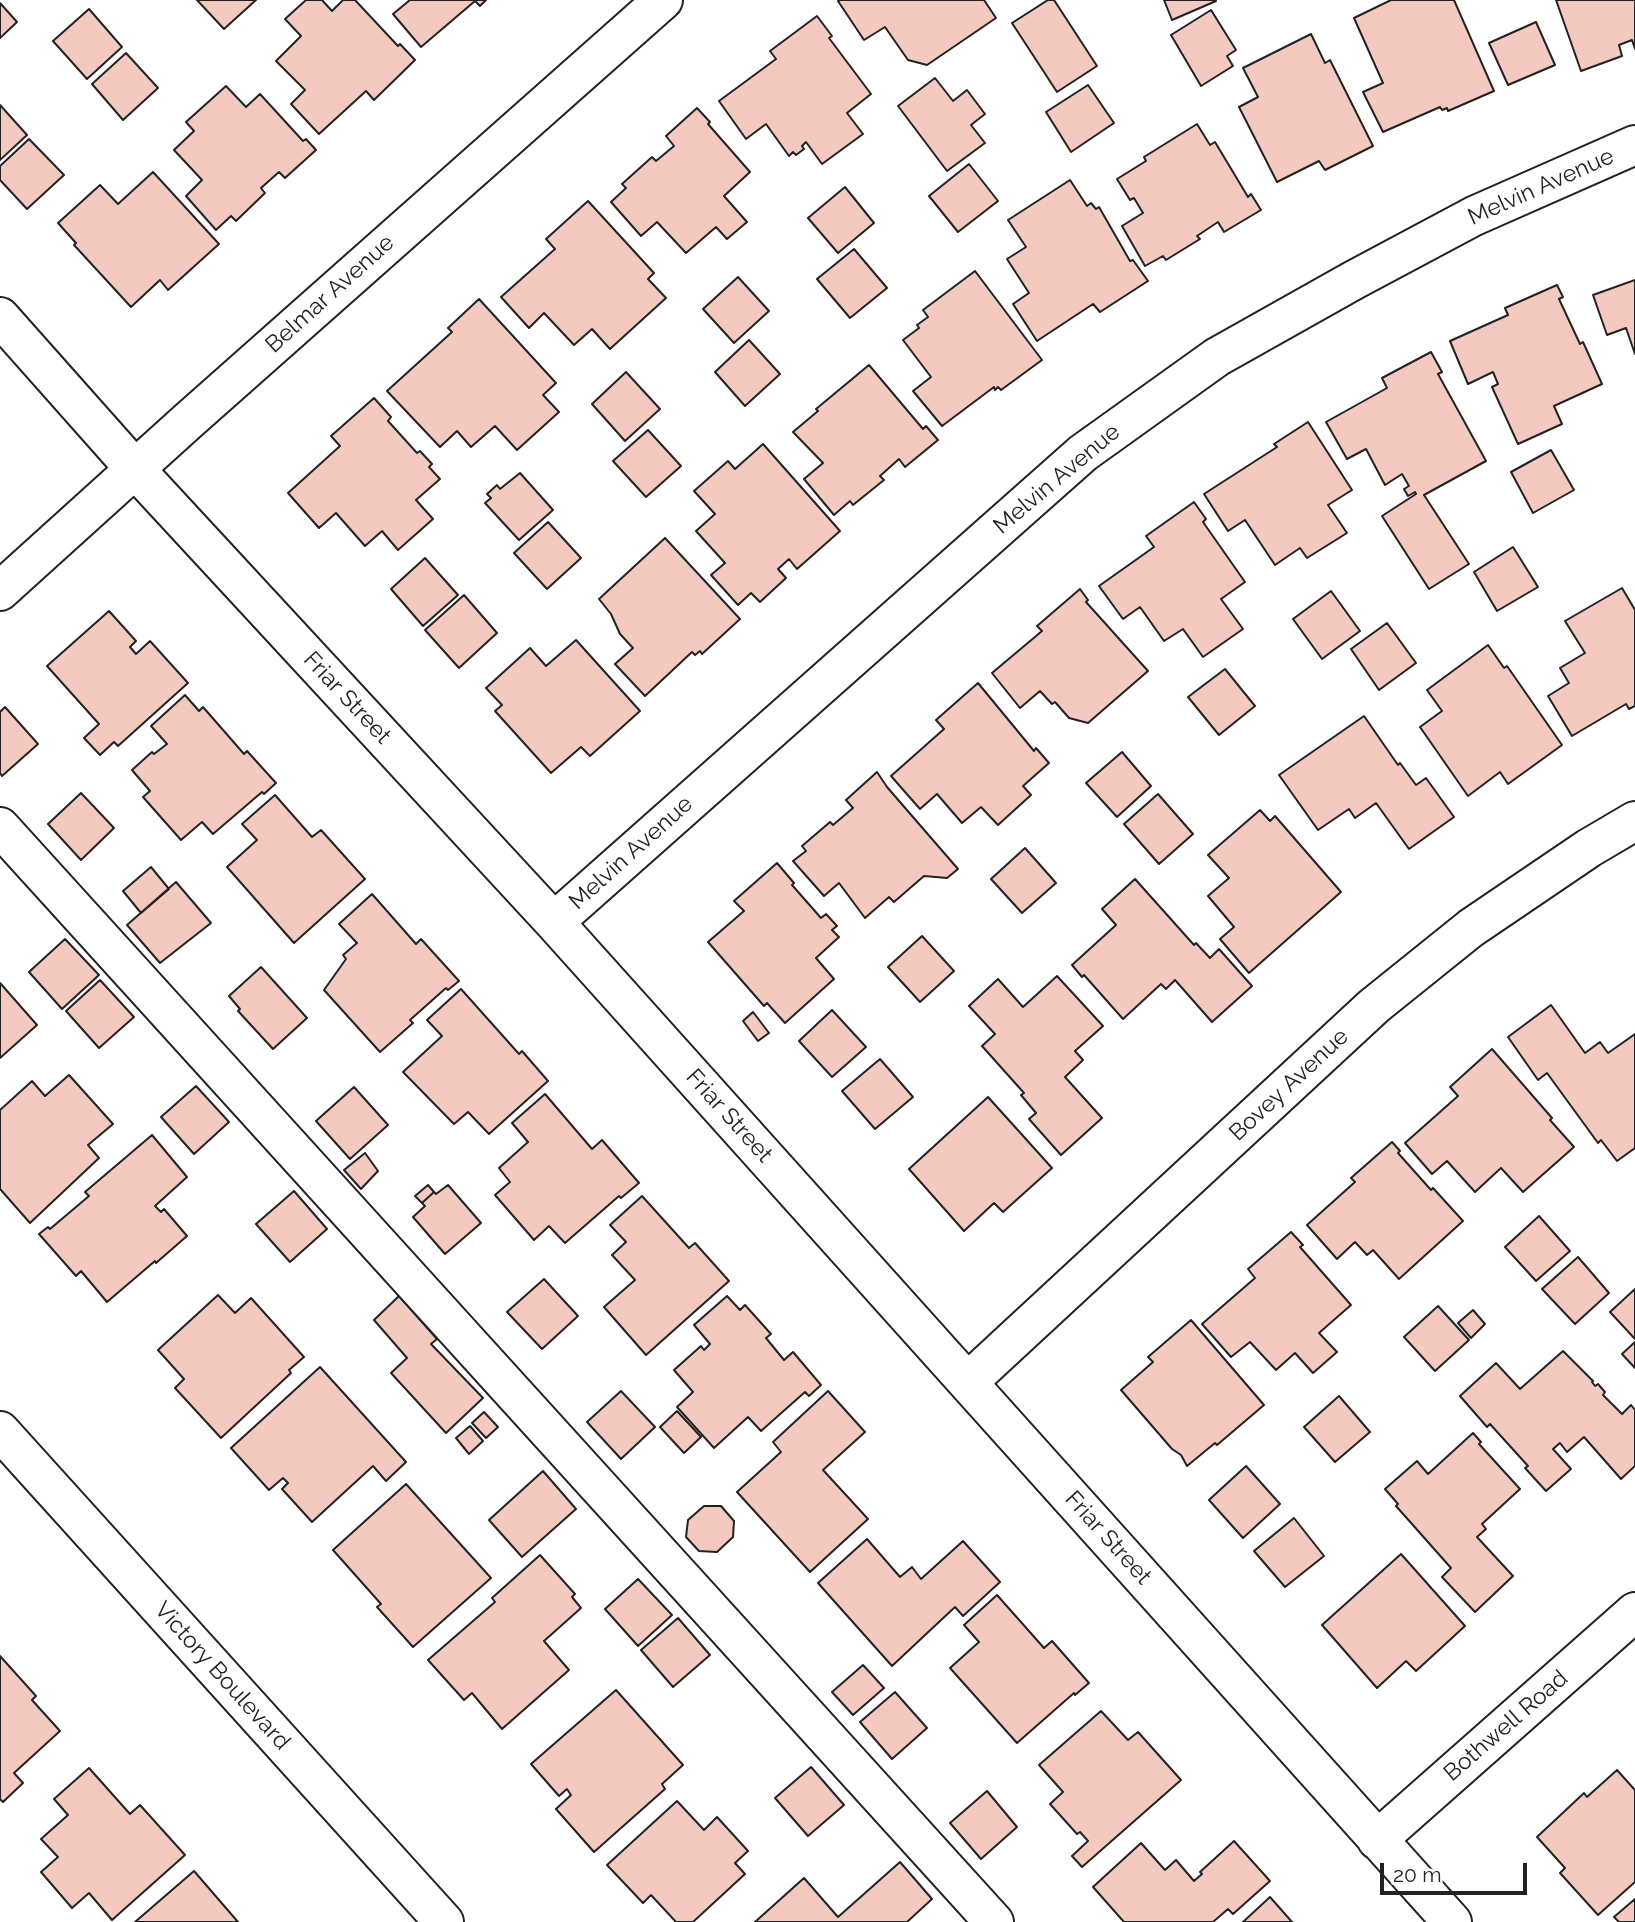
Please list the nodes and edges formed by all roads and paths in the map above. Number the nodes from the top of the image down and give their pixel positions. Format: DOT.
graph roads {
  1 [pos="663,0"];
  2 [pos="1635,145"];
  3 [pos="0,317"];
  4 [pos="135,469"];
  5 [pos="0,591"];
  6 [pos="1635,821"];
  7 [pos="0,827"];
  8 [pos="554,922"];
  9 [pos="968,1381"];
  10 [pos="0,1431"];
  11 [pos="1635,1612"];
  12 [pos="1377,1840"];
  13 [pos="444,1922"];
  14 [pos="994,1922"];
  15 [pos="1452,1922"];
  1 -- 4 [label="street, Belmar Avenue"];
  2 -- 8 [label="street, Melvin Avenue"];
  3 -- 4 [label="street, Friar Street"];
  4 -- 5 [label="street, Belmar Avenue"];
  4 -- 8 [label="street, Friar Street"];
  6 -- 9 [label="street, Bovey Avenue"];
  7 -- 14 [label="street"];
  8 -- 9 [label="street, Friar Street"];
  9 -- 12 [label="street, Friar Street"];
  10 -- 13 [label="street, Victory Boulevard"];
  11 -- 12 [label="street, Bothwell Road"];
  12 -- 15 [label="street, Friar Street"];
}
